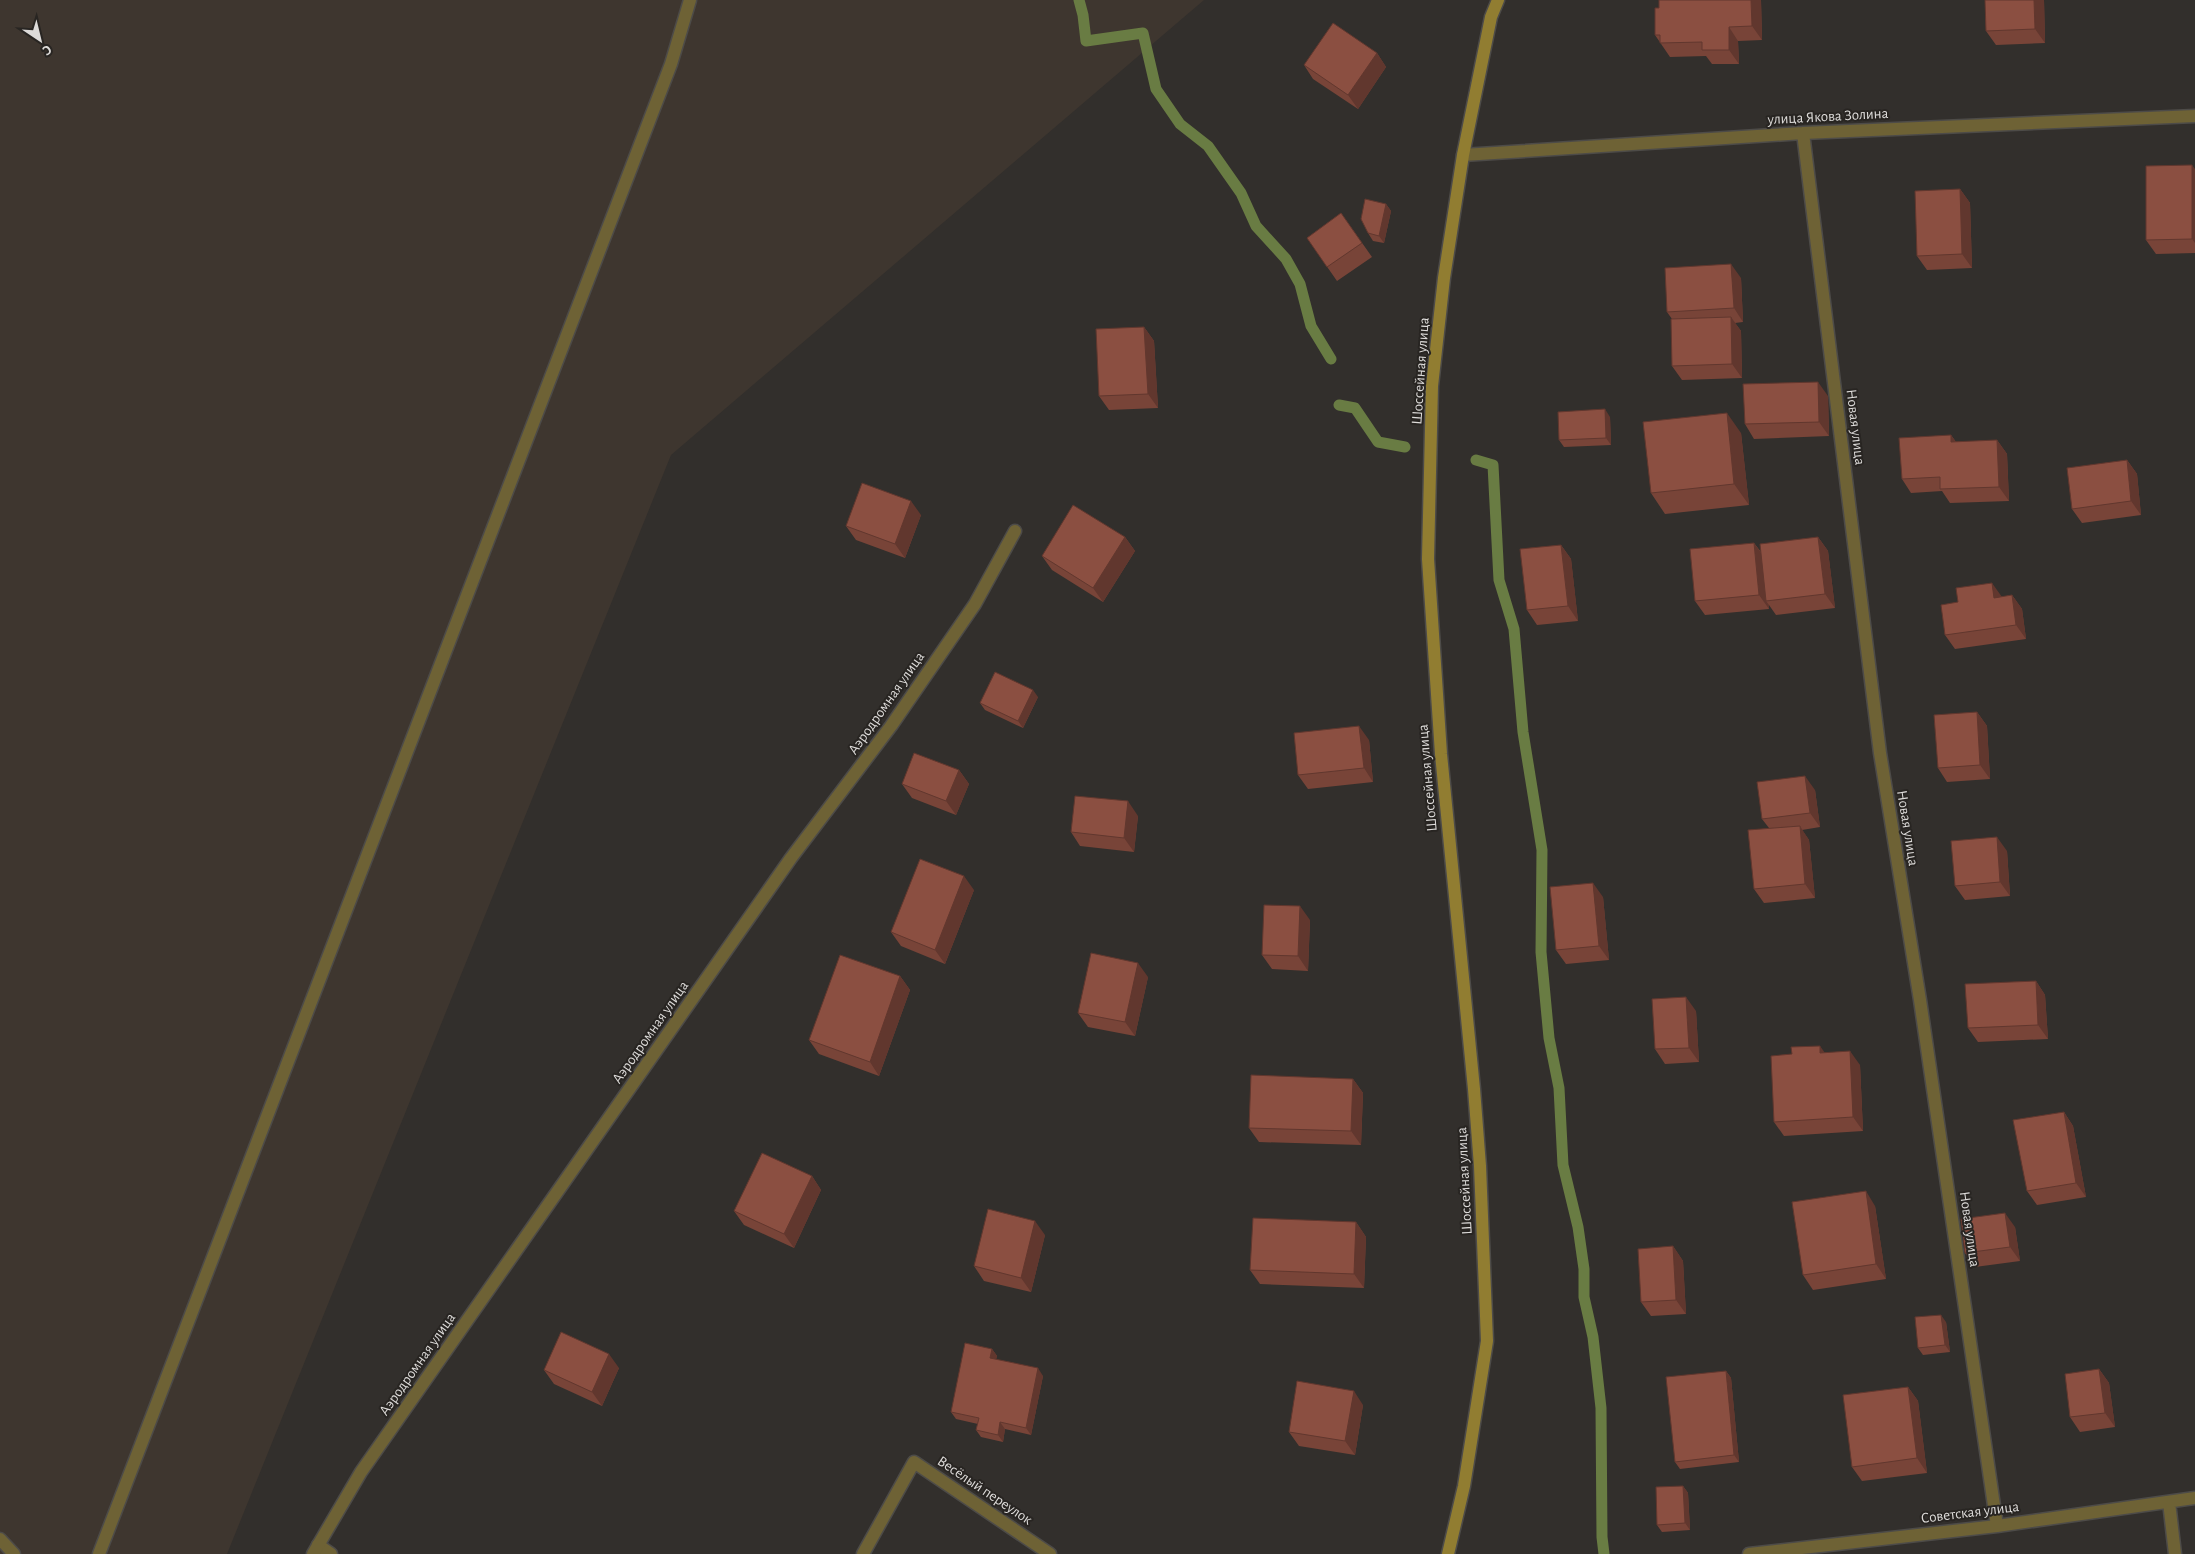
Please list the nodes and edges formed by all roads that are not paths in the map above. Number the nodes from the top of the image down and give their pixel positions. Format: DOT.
graph roads {
  1 [pos="690,0"];
  2 [pos="1498,0"];
  3 [pos="2195,116"];
  4 [pos="1803,133"];
  5 [pos="1463,155"];
  6 [pos="1016,531"];
  7 [pos="2195,1498"];
  8 [pos="2169,1502"];
  9 [pos="1998,1526"];
  10 [pos="0,1539"];
  11 [pos="315,1549"];
  12 [pos="14,1554"];
  13 [pos="99,1554"];
  14 [pos="331,1554"];
  15 [pos="863,1554"];
  16 [pos="1050,1554"];
  17 [pos="1448,1554"];
  18 [pos="1749,1554"];
  19 [pos="2175,1554"];
  1 -- 13 [label="street"];
  2 -- 5 [label="main road, Шоссейная улица"];
  3 -- 4 [label="street, улица Якова Золина"];
  4 -- 5 [label="street, улица Якова Золина"];
  4 -- 9 [label="street, Новая улица"];
  5 -- 17 [label="main road, Шоссейная улица"];
  6 -- 11 [label="street, Аэродромная улица"];
  7 -- 8 [label="street, Советская улица"];
  8 -- 9 [label="street, Советская улица"];
  8 -- 19 [label="street"];
  9 -- 18 [label="street, Советская улица"];
  10 -- 12 [label="street"];
  11 -- 14 [label="street"];
  15 -- 16 [label="street, Весёлый переулок"];
}
